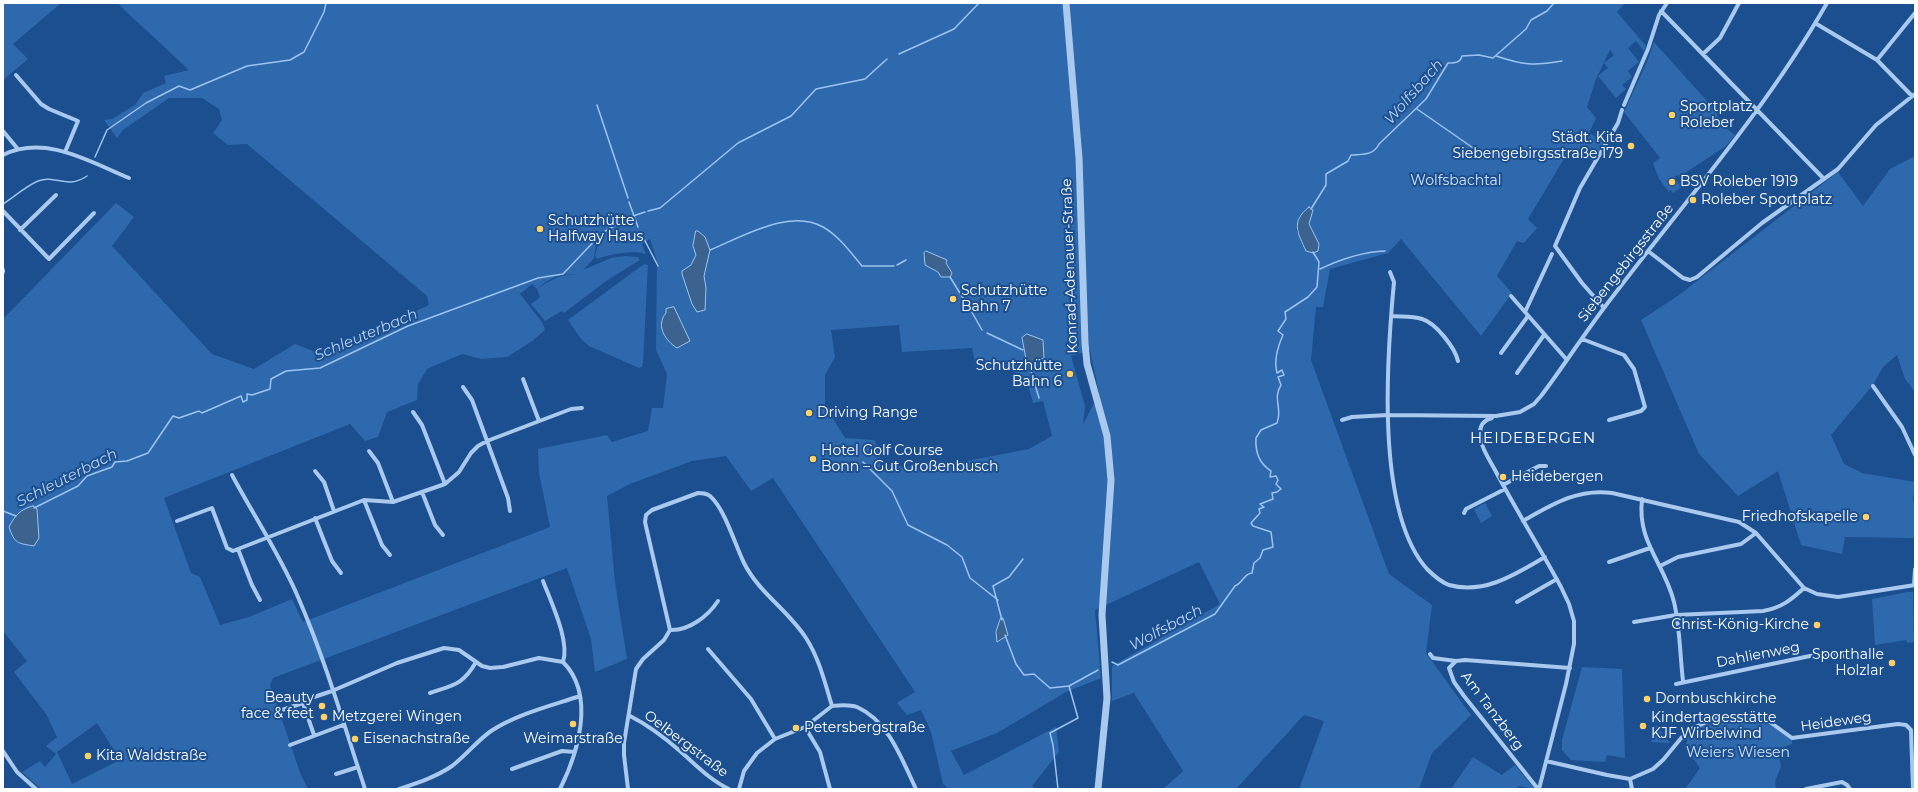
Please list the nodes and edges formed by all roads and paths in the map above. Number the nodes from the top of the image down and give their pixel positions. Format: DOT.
graph roads {
  1 [pos="1066,3"];
  2 [pos="1667,3"];
  3 [pos="1739,3"];
  4 [pos="1827,3"];
  5 [pos="1661,11"];
  6 [pos="1915,13"];
  7 [pos="1815,23"];
  8 [pos="1703,54"];
  9 [pos="1877,60"];
  10 [pos="16,75"];
  11 [pos="1914,95"];
  12 [pos="1624,105"];
  13 [pos="1622,110"];
  14 [pos="1758,110"];
  15 [pos="3,131"];
  16 [pos="17,148"];
  17 [pos="64,152"];
  18 [pos="3,155"];
  19 [pos="129,178"];
  20 [pos="1824,178"];
  21 [pos="56,195"];
  22 [pos="3,211"];
  23 [pos="94,213"];
  24 [pos="20,230"];
  25 [pos="1648,251"];
  26 [pos="1552,254"];
  27 [pos="1390,272"];
  28 [pos="1511,296"];
  29 [pos="1604,308"];
  30 [pos="1525,312"];
  31 [pos="1391,316"];
  32 [pos="1528,316"];
  33 [pos="1544,335"];
  34 [pos="1582,339"];
  35 [pos="1501,353"];
  36 [pos="1567,360"];
  37 [pos="1458,361"];
  38 [pos="1517,373"];
  39 [pos="524,379"];
  40 [pos="1873,386"];
  41 [pos="463,387"];
  42 [pos="582,408"];
  43 [pos="413,412"];
  44 [pos="1388,415"];
  45 [pos="1496,416"];
  46 [pos="1342,420"];
  47 [pos="1610,420"];
  48 [pos="539,421"];
  49 [pos="487,440"];
  50 [pos="369,450"];
  51 [pos="1915,455"];
  52 [pos="1546,466"];
  53 [pos="315,471"];
  54 [pos="232,475"];
  55 [pos="445,484"];
  56 [pos="1504,487"];
  57 [pos="422,492"];
  58 [pos="1642,499"];
  59 [pos="364,500"];
  60 [pos="393,502"];
  61 [pos="334,511"];
  62 [pos="510,511"];
  63 [pos="1464,513"];
  64 [pos="316,518"];
  65 [pos="177,521"];
  66 [pos="1523,521"];
  67 [pos="1756,533"];
  68 [pos="443,535"];
  69 [pos="269,537"];
  70 [pos="1650,548"];
  71 [pos="238,549"];
  72 [pos="390,555"];
  73 [pos="1545,557"];
  74 [pos="1609,562"];
  75 [pos="1660,566"];
  76 [pos="1915,569"];
  77 [pos="341,574"];
  78 [pos="1557,579"];
  79 [pos="543,582"];
  80 [pos="1914,585"];
  81 [pos="1804,588"];
  82 [pos="260,600"];
  83 [pos="718,601"];
  84 [pos="1517,602"];
  85 [pos="1676,615"];
  86 [pos="1634,622"];
  87 [pos="670,630"];
  88 [pos="708,648"];
  89 [pos="1430,654"];
  90 [pos="1846,657"];
  91 [pos="1456,661"];
  92 [pos="476,662"];
  93 [pos="563,662"];
  94 [pos="1570,668"];
  95 [pos="1683,681"];
  96 [pos="1676,684"];
  97 [pos="332,691"];
  98 [pos="430,693"];
  99 [pos="580,696"];
  100 [pos="303,703"];
  101 [pos="832,706"];
  102 [pos="279,711"];
  103 [pos="630,716"];
  104 [pos="343,725"];
  105 [pos="1915,726"];
  106 [pos="805,727"];
  107 [pos="1911,730"];
  108 [pos="314,735"];
  109 [pos="775,739"];
  110 [pos="290,745"];
  111 [pos="3,751"];
  112 [pos="575,752"];
  113 [pos="1546,761"];
  114 [pos="358,767"];
  115 [pos="512,768"];
  116 [pos="336,774"];
  117 [pos="1630,778"];
  118 [pos="412,787"];
  119 [pos="36,789"];
  120 [pos="365,789"];
  121 [pos="399,789"];
  122 [pos="560,789"];
  123 [pos="628,789"];
  124 [pos="729,789"];
  125 [pos="739,789"];
  126 [pos="830,789"];
  127 [pos="916,789"];
  128 [pos="1098,789"];
  129 [pos="1538,789"];
  130 [pos="1632,789"];
  131 [pos="1806,789"];
  132 [pos="1850,789"];
  133 [pos="1913,789"];
  1 -- 128 [label="street, Konrad-Adenauer-Straße"];
  2 -- 5 [label="street"];
  3 -- 8 [label="street"];
  4 -- 7 [label="street, Siebengebirgsstraße"];
  5 -- 8 [label="street"];
  5 -- 12 [label="street"];
  6 -- 9 [label="street"];
  7 -- 9 [label="street"];
  7 -- 14 [label="street, Siebengebirgsstraße"];
  8 -- 14 [label="street"];
  9 -- 11 [label="street"];
  10 -- 17 [label="street"];
  11 -- 20 [label="street"];
  13 -- 29 [label="street"];
  14 -- 20 [label="street"];
  14 -- 25 [label="street, Siebengebirgsstraße"];
  15 -- 16 [label="street"];
  16 -- 17 [label="street"];
  16 -- 18 [label="street"];
  17 -- 19 [label="street"];
  20 -- 25 [label="street"];
  21 -- 24 [label="street"];
  22 -- 24 [label="street"];
  23 -- 24 [label="street"];
  25 -- 29 [label="street, Siebengebirgsstraße"];
  26 -- 30 [label="street"];
  27 -- 31 [label="street"];
  28 -- 30 [label="street"];
  29 -- 34 [label="street, Siebengebirgsstraße"];
  30 -- 32 [label="street"];
  31 -- 37 [label="street"];
  31 -- 44 [label="street"];
  32 -- 33 [label="street"];
  32 -- 35 [label="street"];
  33 -- 36 [label="street"];
  33 -- 38 [label="street"];
  34 -- 36 [label="street, Siebengebirgsstraße"];
  34 -- 47 [label="street"];
  36 -- 45 [label="street, Siebengebirgsstraße"];
  39 -- 48 [label="street"];
  40 -- 51 [label="street"];
  41 -- 49 [label="street"];
  42 -- 48 [label="street"];
  43 -- 55 [label="street"];
  44 -- 45 [label="street, Siebengebirgsstraße"];
  44 -- 46 [label="street, Siebengebirgsstraße"];
  44 -- 73 [label="street"];
  45 -- 56 [label="street, Siebengebirgsstraße"];
  48 -- 49 [label="street"];
  49 -- 55 [label="street"];
  49 -- 62 [label="street"];
  50 -- 60 [label="street"];
  52 -- 56 [label="street"];
  53 -- 61 [label="street"];
  54 -- 69 [label="street"];
  55 -- 57 [label="street"];
  56 -- 63 [label="street"];
  56 -- 66 [label="street, Siebengebirgsstraße"];
  57 -- 60 [label="street"];
  57 -- 68 [label="street"];
  58 -- 66 [label="street"];
  58 -- 67 [label="street"];
  58 -- 70 [label="street"];
  59 -- 60 [label="street"];
  59 -- 61 [label="street"];
  59 -- 72 [label="street"];
  61 -- 64 [label="street"];
  64 -- 69 [label="street"];
  64 -- 77 [label="street"];
  65 -- 71 [label="street"];
  66 -- 73 [label="street, Siebengebirgsstraße"];
  67 -- 75 [label="street"];
  67 -- 81 [label="street"];
  69 -- 71 [label="street"];
  69 -- 97 [label="street"];
  70 -- 74 [label="street"];
  70 -- 75 [label="street"];
  71 -- 82 [label="street"];
  73 -- 78 [label="street, Siebengebirgsstraße"];
  75 -- 85 [label="street"];
  76 -- 80 [label="street"];
  78 -- 84 [label="street"];
  78 -- 94 [label="street, Siebengebirgsstraße"];
  79 -- 93 [label="street"];
  80 -- 81 [label="street"];
  81 -- 85 [label="street"];
  83 -- 87 [label="street"];
  85 -- 86 [label="street"];
  85 -- 95 [label="street"];
  87 -- 101 [label="street"];
  87 -- 103 [label="street"];
  88 -- 109 [label="street"];
  89 -- 91 [label="street"];
  90 -- 95 [label="street, Dahlienweg"];
  91 -- 94 [label="street, Am Tanzberg"];
  91 -- 129 [label="street, Am Tanzberg"];
  92 -- 93 [label="street"];
  92 -- 97 [label="street"];
  92 -- 98 [label="street"];
  93 -- 99 [label="street"];
  94 -- 113 [label="street, Siebengebirgsstraße"];
  95 -- 96 [label="street, Dahlienweg"];
  97 -- 100 [label="street"];
  97 -- 104 [label="street"];
  99 -- 112 [label="street"];
  99 -- 118 [label="street"];
  100 -- 102 [label="street"];
  100 -- 108 [label="street"];
  101 -- 106 [label="street"];
  101 -- 127 [label="street"];
  103 -- 123 [label="street"];
  103 -- 124 [label="street, Oelbergstraße"];
  104 -- 108 [label="street"];
  104 -- 114 [label="street"];
  105 -- 107 [label="street"];
  106 -- 109 [label="street"];
  106 -- 126 [label="street"];
  107 -- 117 [label="street, Heideweg"];
  107 -- 133 [label="street"];
  108 -- 110 [label="street"];
  109 -- 125 [label="street"];
  111 -- 119 [label="street"];
  112 -- 115 [label="street"];
  112 -- 122 [label="street"];
  113 -- 117 [label="street, Heideweg"];
  113 -- 129 [label="street, Siebengebirgsstraße"];
  114 -- 116 [label="street"];
  114 -- 120 [label="street"];
  117 -- 130 [label="street"];
  118 -- 121 [label="street"];
  131 -- 132 [label="street"];
}
